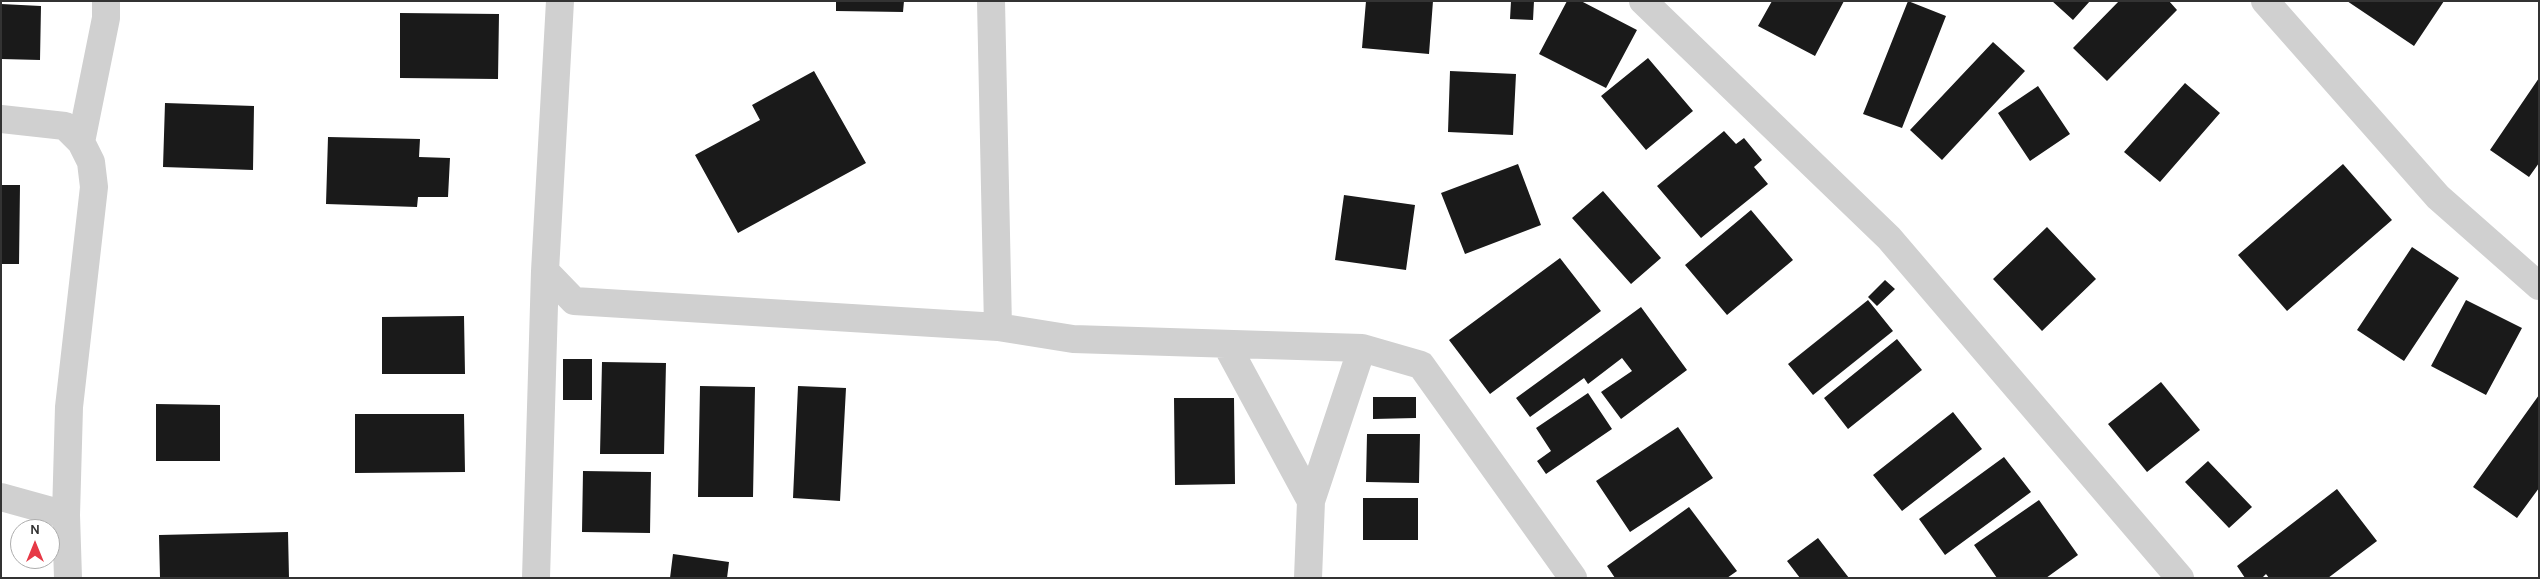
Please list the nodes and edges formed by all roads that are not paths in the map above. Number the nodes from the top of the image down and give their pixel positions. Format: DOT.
graph roads {
  1 [pos="106,1"];
  2 [pos="560,1"];
  3 [pos="991,1"];
  4 [pos="1642,1"];
  5 [pos="2265,1"];
  6 [pos="1,119"];
  7 [pos="81,142"];
  8 [pos="545,271"];
  9 [pos="2539,286"];
  10 [pos="998,327"];
  11 [pos="1226,344"];
  12 [pos="1362,348"];
  13 [pos="1,497"];
  14 [pos="1311,501"];
  15 [pos="66,515"];
  16 [pos="68,578"];
  17 [pos="536,578"];
  18 [pos="1308,578"];
  19 [pos="1574,578"];
  20 [pos="2180,578"];
  1 -- 7 [label="street"];
  2 -- 8 [label="street"];
  3 -- 10 [label="street"];
  4 -- 20 [label="street"];
  5 -- 9 [label="street"];
  6 -- 7 [label="street"];
  7 -- 15 [label="street"];
  8 -- 10 [label="street"];
  8 -- 17 [label="street"];
  10 -- 11 [label="street"];
  11 -- 12 [label="street"];
  11 -- 14 [label="street"];
  12 -- 14 [label="street"];
  12 -- 19 [label="street"];
  13 -- 15 [label="street"];
  14 -- 18 [label="street"];
  15 -- 16 [label="street"];
}
